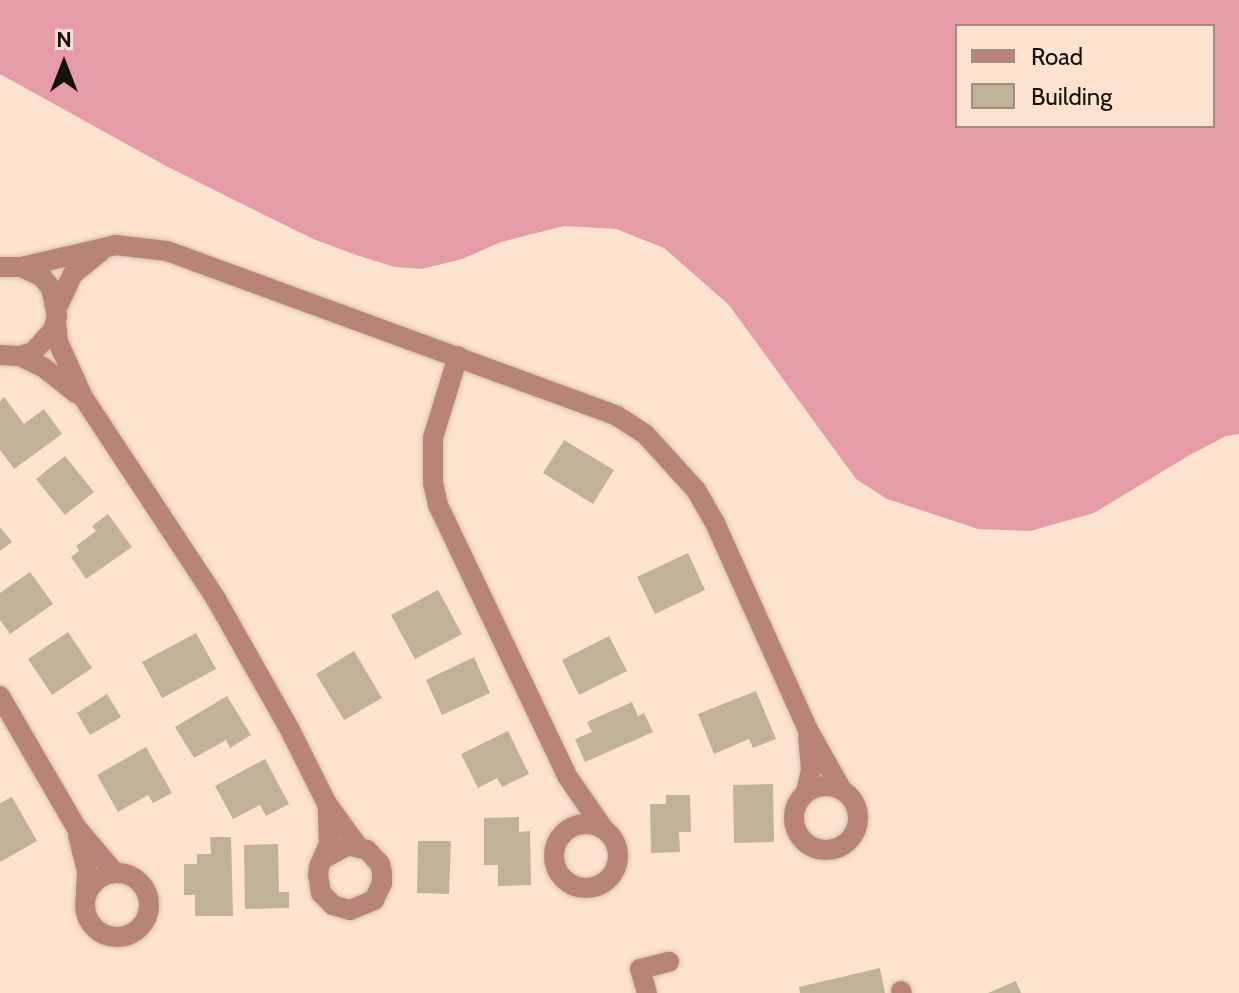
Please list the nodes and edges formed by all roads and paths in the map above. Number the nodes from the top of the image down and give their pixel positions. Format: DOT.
graph roads {
  1 [pos="127,245"];
  2 [pos="7,266"];
  3 [pos="56,315"];
  4 [pos="10,356"];
  5 [pos="458,356"];
  6 [pos="86,403"];
  7 [pos="0,696"];
  8 [pos="807,728"];
  9 [pos="567,776"];
  10 [pos="842,790"];
  11 [pos="806,792"];
  12 [pos="327,804"];
  13 [pos="76,827"];
  14 [pos="603,828"];
  15 [pos="563,833"];
  16 [pos="358,846"];
  17 [pos="323,859"];
  18 [pos="115,873"];
  19 [pos="86,894"];
  20 [pos="669,962"];
  21 [pos="647,993"];
  1 -- 2 [label="street"];
  1 -- 3 [label="street"];
  1 -- 5 [label="street"];
  2 -- 3 [label="street"];
  3 -- 4 [label="street"];
  3 -- 6 [label="street"];
  4 -- 6 [label="street"];
  5 -- 8 [label="street"];
  5 -- 9 [label="street"];
  6 -- 12 [label="street"];
  7 -- 13 [label="street"];
  8 -- 10 [label="street"];
  8 -- 11 [label="street"];
  9 -- 14 [label="street"];
  9 -- 15 [label="street"];
  10 -- 11 [label="street"];
  10 -- 11 [label="street"];
  12 -- 16 [label="street"];
  12 -- 17 [label="street"];
  13 -- 18 [label="street"];
  13 -- 19 [label="street"];
  14 -- 15 [label="street"];
  14 -- 15 [label="street"];
  16 -- 17 [label="street"];
  16 -- 17 [label="street"];
  18 -- 19 [label="street"];
  18 -- 19 [label="street"];
  20 -- 21 [label="street"];
}
